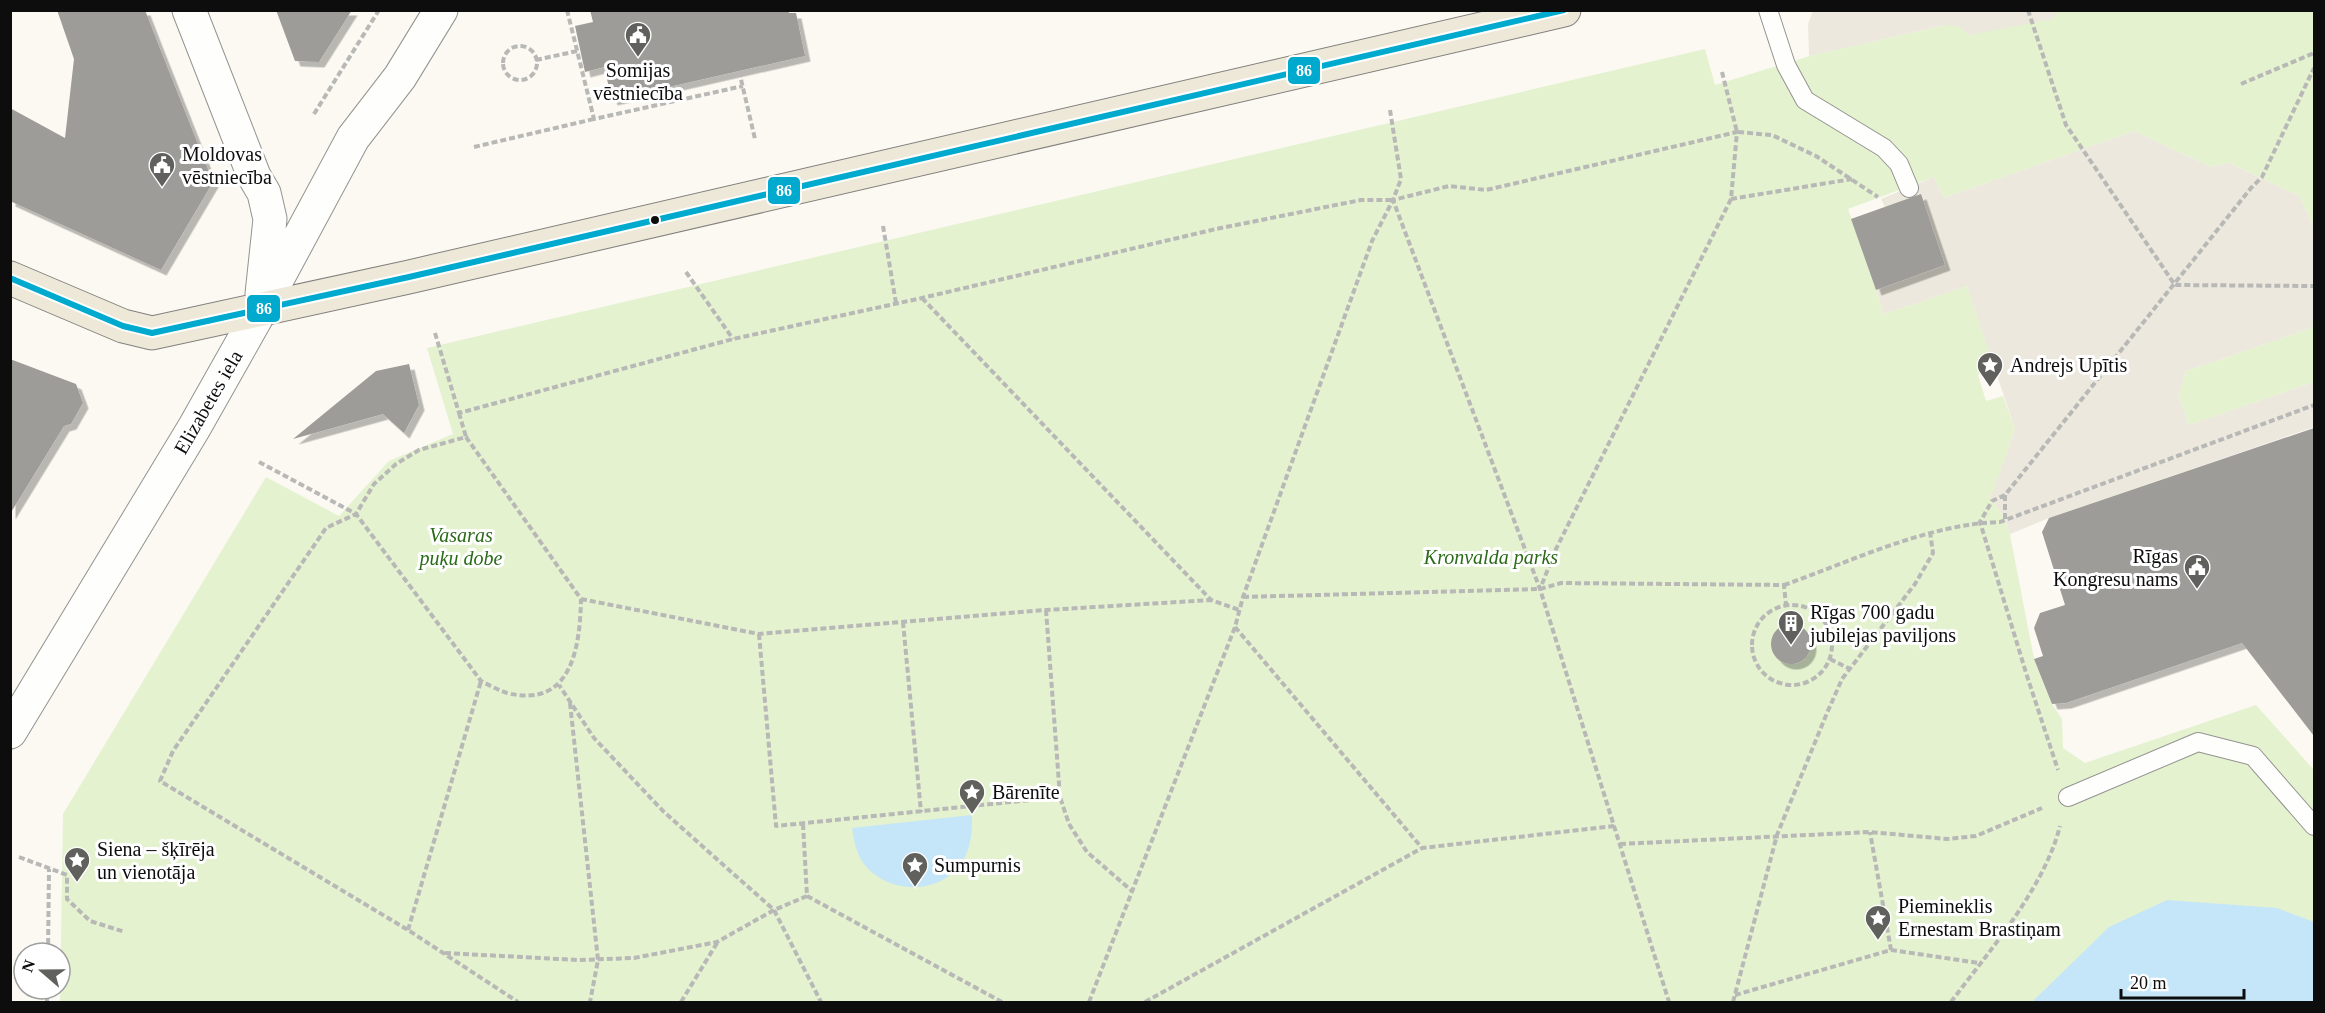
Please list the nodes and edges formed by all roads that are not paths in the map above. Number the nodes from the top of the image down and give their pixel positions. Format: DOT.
graph roads {
  1 [pos="189,10"];
  2 [pos="441,10"];
  3 [pos="1564,10"];
  4 [pos="1768,10"];
  5 [pos="1909,188"];
  6 [pos="10,278"];
  7 [pos="260,311"];
  8 [pos="10,732"];
  9 [pos="2067,797"];
  10 [pos="2314,826"];
  1 -- 7 [label="street"];
  2 -- 7 [label="street, Elizabetes iela"];
  3 -- 7 [label="main road"];
  4 -- 5 [label="lane"];
  6 -- 7 [label="main road"];
  7 -- 8 [label="street, Elizabetes iela"];
  9 -- 10 [label="lane"];
}
